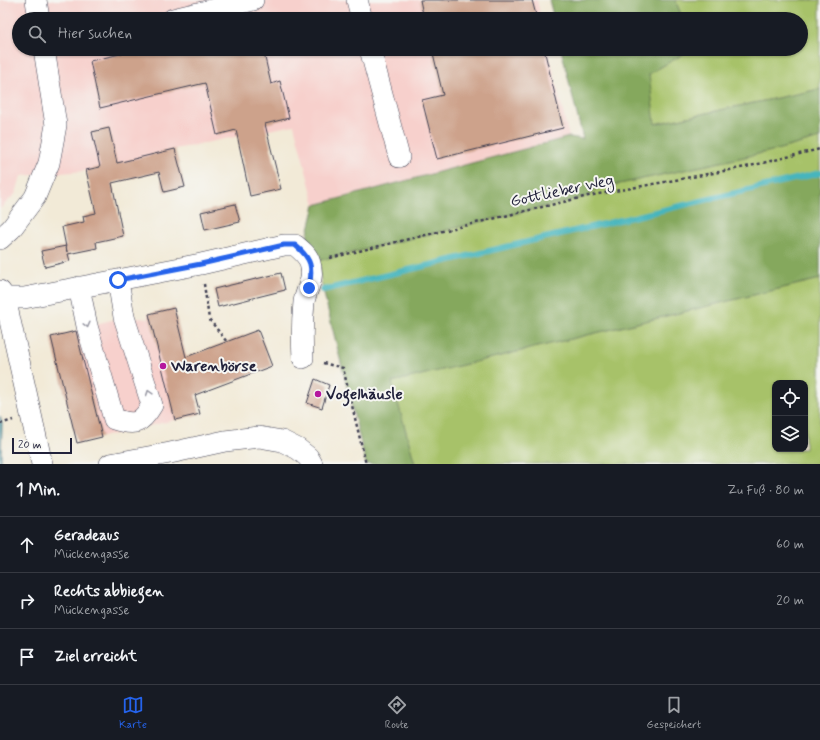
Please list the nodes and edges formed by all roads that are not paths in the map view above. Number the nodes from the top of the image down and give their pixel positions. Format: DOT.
graph roads {
  1 [pos="36,0"];
  2 [pos="253,0"];
  3 [pos="357,0"];
  4 [pos="38,12"];
  5 [pos="202,12"];
  6 [pos="360,12"];
  7 [pos="46,56"];
  8 [pos="372,56"];
  9 [pos="399,157"];
  10 [pos="0,239"];
  11 [pos="118,280"];
  12 [pos="79,287"];
  13 [pos="3,295"];
  14 [pos="303,358"];
  15 [pos="310,461"];
  16 [pos="42,464"];
  17 [pos="110,464"];
  1 -- 4 [label="street"];
  2 -- 5 [label="street"];
  3 -- 6 [label="street"];
  7 -- 10 [label="street"];
  8 -- 9 [label="street"];
  11 -- 12 [label="street"];
  12 -- 11 [label="street, one-way"];
  11 -- 14 [label="street"];
  12 -- 13 [label="street"];
  13 -- 16 [label="street"];
  15 -- 17 [label="street"];
}
